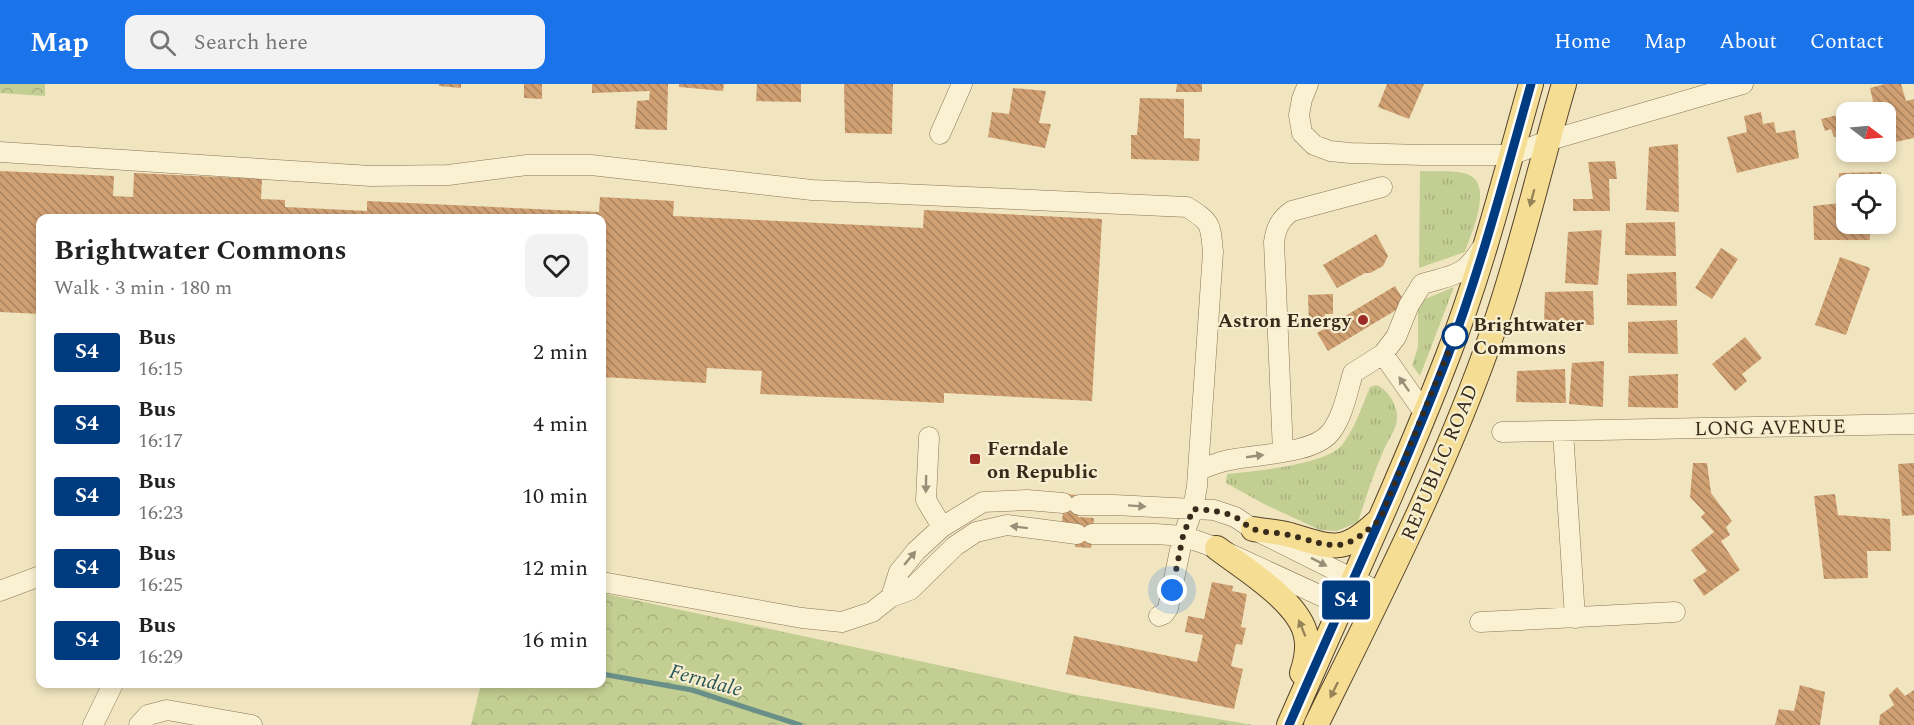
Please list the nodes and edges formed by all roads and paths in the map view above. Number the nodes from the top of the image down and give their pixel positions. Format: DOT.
graph roads {
  1 [pos="962,84"];
  2 [pos="1308,84"];
  3 [pos="1531,84"];
  4 [pos="1564,84"];
  5 [pos="1743,84"];
  6 [pos="940,134"];
  7 [pos="1547,141"];
  8 [pos="0,152"];
  9 [pos="1511,155"];
  10 [pos="1382,187"];
  11 [pos="1488,237"];
  12 [pos="1383,354"];
  13 [pos="1425,414"];
  14 [pos="1914,424"];
  15 [pos="1563,431"];
  16 [pos="1502,432"];
  17 [pos="929,437"];
  18 [pos="1283,452"];
  19 [pos="1198,470"];
  20 [pos="1193,509"];
  21 [pos="1380,519"];
  22 [pos="942,527"];
  23 [pos="1253,529"];
  24 [pos="1183,536"];
  25 [pos="1217,548"];
  26 [pos="36,578"];
  27 [pos="1354,580"];
  28 [pos="606,583"];
  29 [pos="0,591"];
  30 [pos="1381,593"];
  31 [pos="891,597"];
  32 [pos="1343,606"];
  33 [pos="1675,612"];
  34 [pos="1159,616"];
  35 [pos="1369,618"];
  36 [pos="1575,618"];
  37 [pos="1480,622"];
  38 [pos="111,688"];
  39 [pos="143,720"];
  40 [pos="93,725"];
  41 [pos="252,725"];
  42 [pos="1289,725"];
  43 [pos="1316,725"];
  1 -- 6 [label="street"];
  2 -- 9 [label="street"];
  3 -- 9 [label="main road, REPUBLIC ROAD"];
  4 -- 7 [label="main road, REPUBLIC ROAD"];
  5 -- 7 [label="street"];
  7 -- 9 [label="street"];
  7 -- 30 [label="main road, REPUBLIC ROAD, one-way"];
  8 -- 19 [label="street"];
  9 -- 11 [label="main road, REPUBLIC ROAD"];
  10 -- 18 [label="street"];
  11 -- 12 [label="street"];
  11 -- 13 [label="main road, REPUBLIC ROAD"];
  13 -- 12 [label="street, one-way"];
  12 -- 18 [label="street"];
  13 -- 21 [label="main road, REPUBLIC ROAD"];
  14 -- 15 [label="street, LONG AVENUE"];
  15 -- 16 [label="street, LONG AVENUE"];
  15 -- 36 [label="street"];
  17 -- 22 [label="street, one-way"];
  19 -- 18 [label="street, one-way"];
  19 -- 20 [label="street"];
  22 -- 20 [label="street, one-way"];
  20 -- 23 [label="street"];
  20 -- 24 [label="street"];
  21 -- 23 [label="main road"];
  21 -- 27 [label="main road, REPUBLIC ROAD"];
  31 -- 22 [label="street, one-way"];
  23 -- 27 [label="street, one-way"];
  24 -- 25 [label="street"];
  24 -- 31 [label="street, one-way"];
  24 -- 34 [label="street"];
  25 -- 32 [label="street"];
  42 -- 25 [label="main road, one-way"];
  26 -- 29 [label="street"];
  27 -- 30 [label="street"];
  27 -- 32 [label="main road, REPUBLIC ROAD"];
  28 -- 31 [label="street"];
  30 -- 35 [label="main road, REPUBLIC ROAD"];
  32 -- 35 [label="street"];
  32 -- 42 [label="main road, REPUBLIC ROAD"];
  33 -- 36 [label="street"];
  35 -- 43 [label="main road, REPUBLIC ROAD, one-way"];
  36 -- 37 [label="street"];
  38 -- 40 [label="street"];
  39 -- 41 [label="street"];
}
